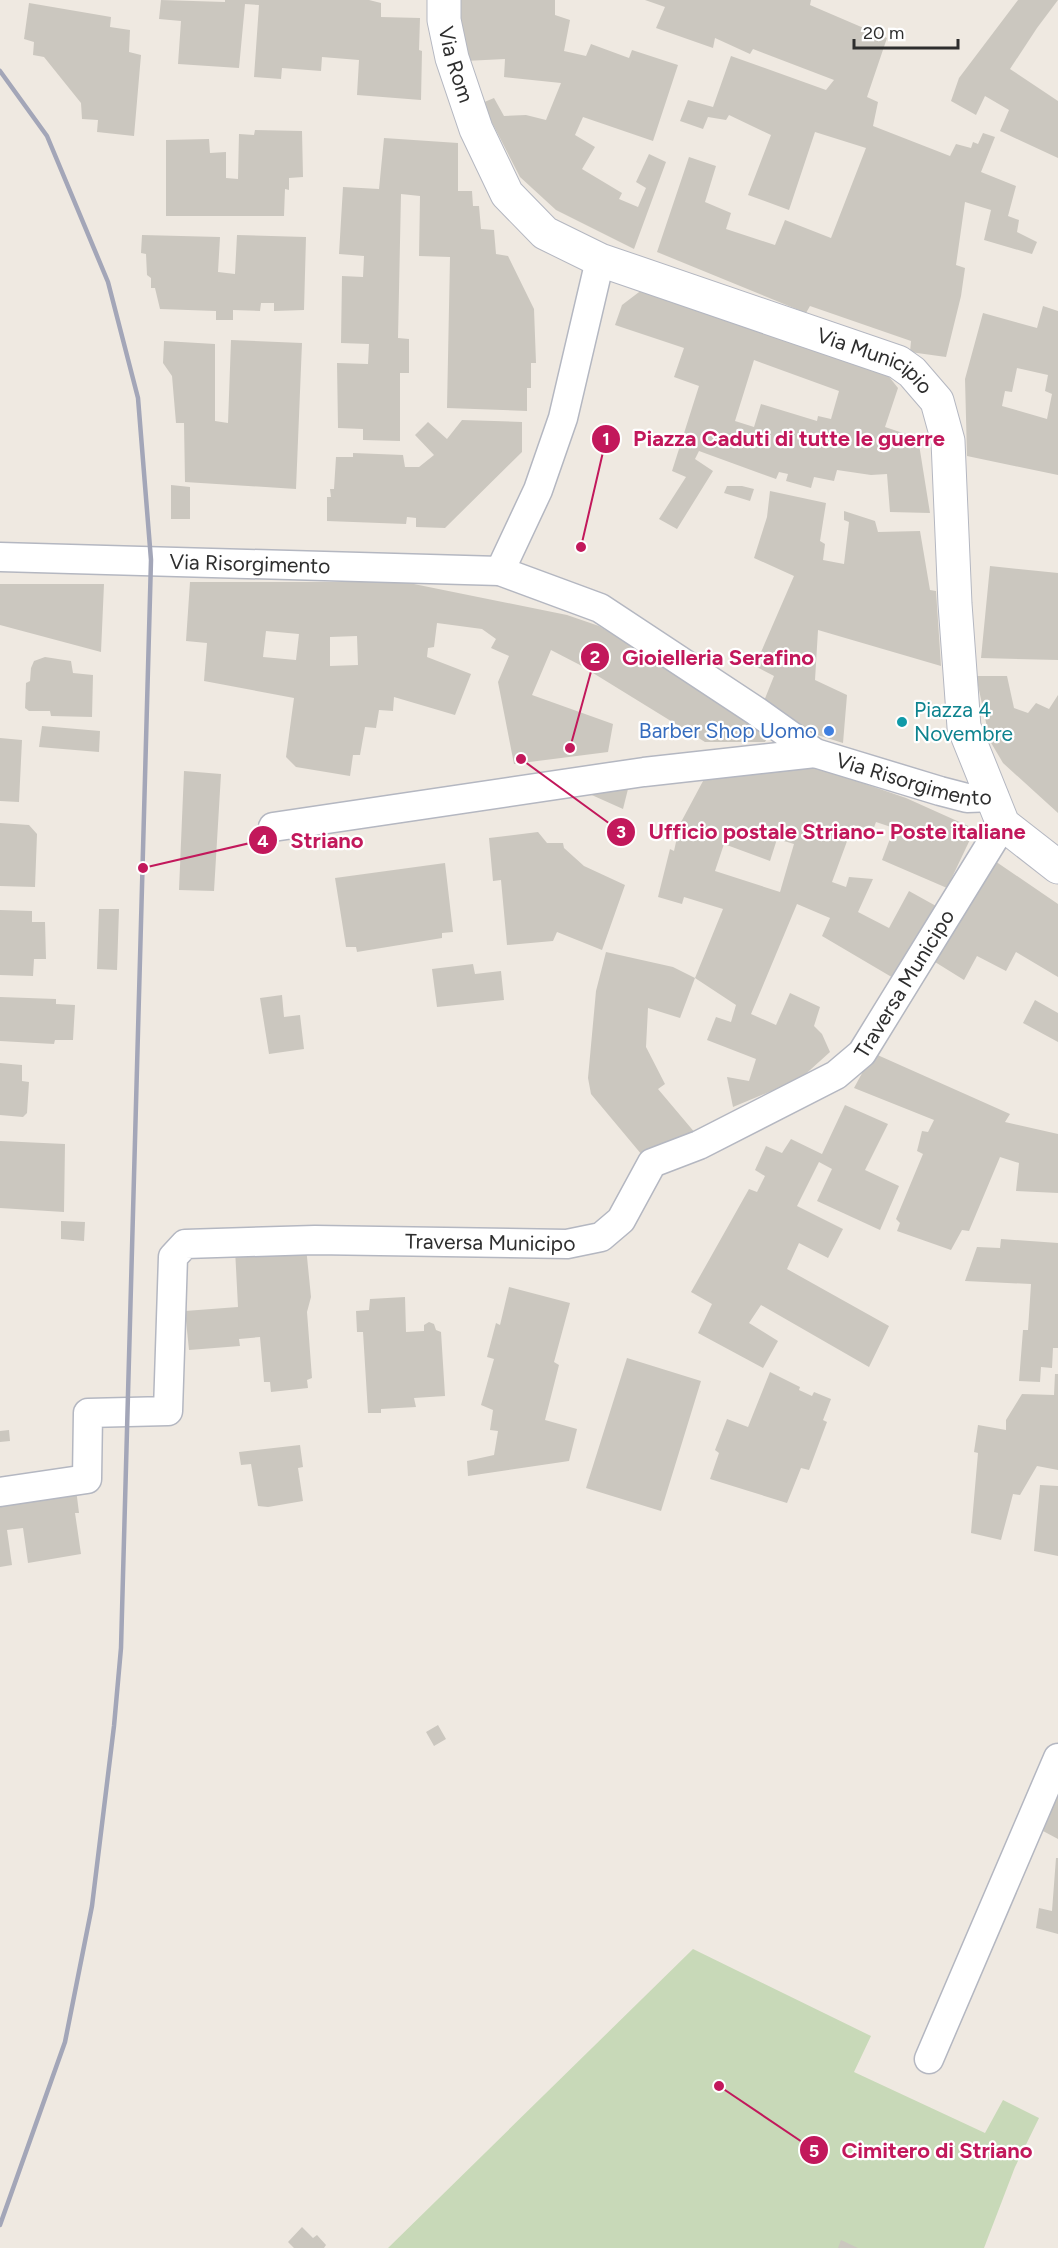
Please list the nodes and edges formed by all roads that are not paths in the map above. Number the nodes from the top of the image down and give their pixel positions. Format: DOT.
graph roads {
  1 [pos="444,0"];
  2 [pos="476,129"];
  3 [pos="600,260"];
  4 [pos="0,557"];
  5 [pos="500,571"];
  6 [pos="815,753"];
  7 [pos="998,810"];
  8 [pos="273,827"];
  9 [pos="1058,867"];
  10 [pos="0,1492"];
  11 [pos="1058,1758"];
  12 [pos="929,2059"];
  1 -- 2 [label="main road, Via Rom"];
  2 -- 3 [label="main road, Via Municipio"];
  3 -- 5 [label="street"];
  3 -- 7 [label="main road, Via Municipio"];
  4 -- 5 [label="street, Via Risorgimento"];
  5 -- 6 [label="street, Via Risorgimento"];
  6 -- 7 [label="street, Via Risorgimento"];
  6 -- 8 [label="street"];
  7 -- 9 [label="main road, Via Risorgimento"];
  7 -- 10 [label="street, Traversa Municipo"];
  11 -- 12 [label="street"];
}
